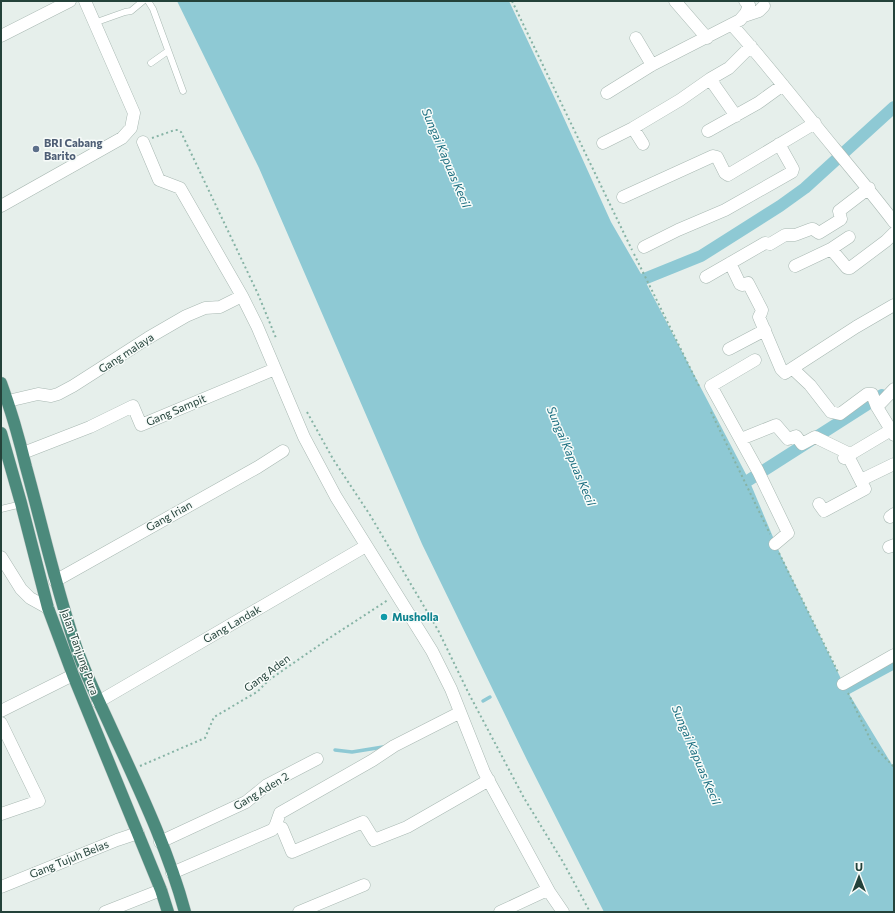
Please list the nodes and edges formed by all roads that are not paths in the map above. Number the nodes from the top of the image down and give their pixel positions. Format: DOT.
graph roads {
  1 [pos="70,1"];
  2 [pos="85,1"];
  3 [pos="143,1"];
  4 [pos="148,1"];
  5 [pos="675,1"];
  6 [pos="745,1"];
  7 [pos="766,3"];
  8 [pos="744,16"];
  9 [pos="94,23"];
  10 [pos="732,25"];
  11 [pos="1,36"];
  12 [pos="636,38"];
  13 [pos="708,38"];
  14 [pos="751,46"];
  15 [pos="168,51"];
  16 [pos="150,63"];
  17 [pos="652,65"];
  18 [pos="710,79"];
  19 [pos="782,85"];
  20 [pos="183,91"];
  21 [pos="607,94"];
  22 [pos="736,116"];
  23 [pos="815,123"];
  24 [pos="633,128"];
  25 [pos="708,131"];
  26 [pos="143,142"];
  27 [pos="603,143"];
  28 [pos="643,144"];
  29 [pos="779,144"];
  30 [pos="869,188"];
  31 [pos="623,197"];
  32 [pos="1,206"];
  33 [pos="894,222"];
  34 [pos="894,233"];
  35 [pos="849,237"];
  36 [pos="644,247"];
  37 [pos="831,249"];
  38 [pos="730,263"];
  39 [pos="795,266"];
  40 [pos="706,276"];
  41 [pos="242,296"];
  42 [pos="894,305"];
  43 [pos="765,330"];
  44 [pos="729,349"];
  45 [pos="755,360"];
  46 [pos="793,369"];
  47 [pos="275,370"];
  48 [pos="1,383"];
  49 [pos="894,389"];
  50 [pos="8,401"];
  51 [pos="877,407"];
  52 [pos="893,433"];
  53 [pos="2,437"];
  54 [pos="740,439"];
  55 [pos="283,451"];
  56 [pos="23,453"];
  57 [pos="847,456"];
  58 [pos="894,464"];
  59 [pos="861,480"];
  60 [pos="22,504"];
  61 [pos="819,504"];
  62 [pos="1,509"];
  63 [pos="775,544"];
  64 [pos="366,546"];
  65 [pos="1,557"];
  66 [pos="56,581"];
  67 [pos="48,608"];
  68 [pos="894,655"];
  69 [pos="73,675"];
  70 [pos="843,684"];
  71 [pos="98,702"];
  72 [pos="1,711"];
  73 [pos="455,716"];
  74 [pos="1,723"];
  75 [pos="115,737"];
  76 [pos="101,743"];
  77 [pos="317,759"];
  78 [pos="489,780"];
  79 [pos="1,814"];
  80 [pos="275,826"];
  81 [pos="138,833"];
  82 [pos="160,842"];
  83 [pos="172,873"];
  84 [pos="364,885"];
  85 [pos="1,887"];
  86 [pos="161,890"];
  87 [pos="550,893"];
  88 [pos="316,909"];
  89 [pos="106,912"];
  90 [pos="168,912"];
  91 [pos="185,912"];
  92 [pos="298,912"];
  93 [pos="500,912"];
  94 [pos="563,912"];
  1 -- 11 [label="street"];
  2 -- 9 [label="street"];
  3 -- 9 [label="lane"];
  4 -- 15 [label="lane"];
  5 -- 13 [label="street"];
  6 -- 8 [label="street"];
  7 -- 8 [label="street"];
  8 -- 10 [label="street"];
  9 -- 32 [label="street"];
  10 -- 13 [label="street"];
  10 -- 14 [label="street"];
  12 -- 17 [label="street"];
  13 -- 17 [label="street"];
  14 -- 18 [label="street"];
  14 -- 19 [label="street"];
  15 -- 16 [label="lane"];
  15 -- 20 [label="lane"];
  17 -- 21 [label="street"];
  18 -- 22 [label="street"];
  18 -- 24 [label="street"];
  19 -- 22 [label="street"];
  19 -- 23 [label="street"];
  22 -- 25 [label="street"];
  23 -- 29 [label="street"];
  23 -- 30 [label="street"];
  24 -- 27 [label="street"];
  24 -- 28 [label="street"];
  26 -- 41 [label="street"];
  29 -- 31 [label="street"];
  29 -- 36 [label="street"];
  30 -- 33 [label="street"];
  30 -- 38 [label="street"];
  34 -- 37 [label="street"];
  35 -- 37 [label="street"];
  37 -- 39 [label="street"];
  38 -- 40 [label="street"];
  38 -- 43 [label="street"];
  41 -- 47 [label="street"];
  41 -- 50 [label="street, Gang malaya"];
  42 -- 46 [label="street"];
  43 -- 44 [label="street"];
  43 -- 46 [label="street"];
  45 -- 54 [label="street"];
  46 -- 51 [label="street"];
  47 -- 56 [label="street, Gang Sampit"];
  47 -- 64 [label="street"];
  48 -- 50 [label="highway, Jalan Tanjung Pura"];
  49 -- 51 [label="street"];
  50 -- 56 [label="highway, Jalan Tanjung Pura"];
  51 -- 52 [label="street"];
  52 -- 57 [label="street"];
  53 -- 60 [label="highway, Jalan Tanjung Pura"];
  54 -- 57 [label="street"];
  54 -- 63 [label="street"];
  55 -- 66 [label="street, Gang Irian"];
  56 -- 66 [label="highway, Jalan Tanjung Pura"];
  57 -- 59 [label="street"];
  58 -- 59 [label="street"];
  59 -- 61 [label="street"];
  60 -- 62 [label="lane"];
  60 -- 67 [label="highway, Jalan Tanjung Pura"];
  64 -- 71 [label="street, Gang Landak"];
  64 -- 78 [label="street"];
  65 -- 67 [label="street"];
  66 -- 71 [label="highway, Jalan Tanjung Pura"];
  67 -- 69 [label="highway, Jalan Tanjung Pura"];
  68 -- 70 [label="street"];
  69 -- 72 [label="street"];
  69 -- 76 [label="highway, Jalan Tanjung Pura"];
  71 -- 75 [label="highway, Jalan Tanjung Pura"];
  73 -- 80 [label="street"];
  74 -- 79 [label="street"];
  75 -- 76 [label="highway"];
  75 -- 82 [label="highway, Jalan Tanjung Pura"];
  76 -- 81 [label="highway, Jalan Tanjung Pura"];
  77 -- 82 [label="street, Gang Aden 2"];
  78 -- 80 [label="street"];
  78 -- 87 [label="street"];
  80 -- 83 [label="street"];
  81 -- 85 [label="street, Gang Tujuh Belas"];
  81 -- 86 [label="highway, Jalan Tanjung Pura"];
  82 -- 83 [label="highway, Jalan Tanjung Pura"];
  83 -- 91 [label="highway, Jalan Tanjung Pura"];
  84 -- 88 [label="street"];
  86 -- 89 [label="street"];
  86 -- 90 [label="highway, Jalan Tanjung Pura"];
  87 -- 93 [label="street"];
  87 -- 94 [label="street"];
  88 -- 92 [label="street"];
}
